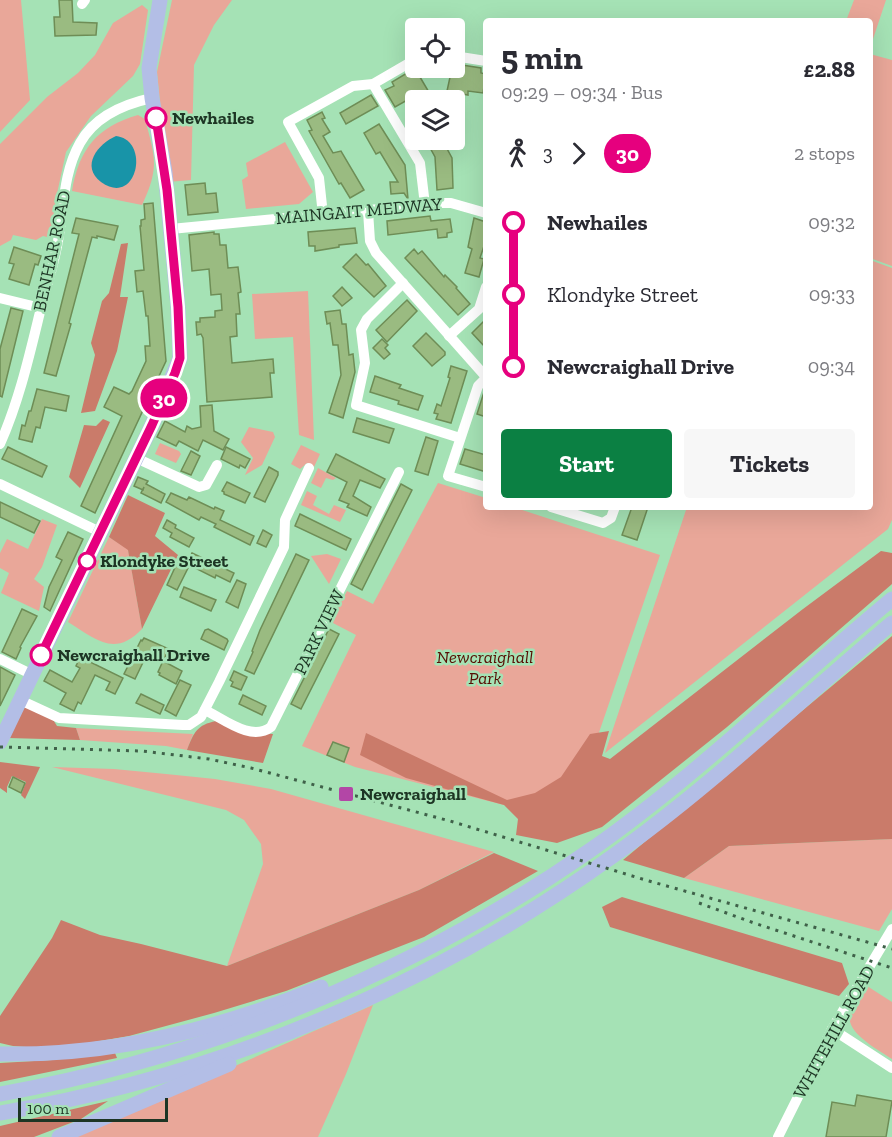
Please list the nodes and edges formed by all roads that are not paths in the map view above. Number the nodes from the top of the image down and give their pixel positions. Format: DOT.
graph roads {
  1 [pos="160,0"];
  2 [pos="465,58"];
  3 [pos="483,61"];
  4 [pos="405,65"];
  5 [pos="373,84"];
  6 [pos="152,98"];
  7 [pos="425,205"];
  8 [pos="368,211"];
  9 [pos="483,212"];
  10 [pos="323,215"];
  11 [pos="171,229"];
  12 [pos="403,283"];
  13 [pos="483,296"];
  14 [pos="0,298"];
  15 [pos="41,308"];
  16 [pos="449,336"];
  17 [pos="483,375"];
  18 [pos="483,381"];
  19 [pos="460,438"];
  20 [pos="0,444"];
  21 [pos="136,458"];
  22 [pos="217,465"];
  23 [pos="309,468"];
  24 [pos="399,472"];
  25 [pos="0,484"];
  26 [pos="483,486"];
  27 [pos="561,510"];
  28 [pos="614,510"];
  29 [pos="100,532"];
  30 [pos="892,599"];
  31 [pos="892,623"];
  32 [pos="0,659"];
  33 [pos="33,675"];
  34 [pos="20,700"];
  35 [pos="205,710"];
  36 [pos="0,742"];
  37 [pos="890,933"];
  38 [pos="404,960"];
  39 [pos="832,1029"];
  40 [pos="292,1032"];
  41 [pos="0,1054"];
  42 [pos="892,1068"];
  43 [pos="0,1094"];
  44 [pos="0,1113"];
  45 [pos="59,1137"];
  46 [pos="778,1137"];
  1 -- 6 [label="main road"];
  2 -- 3 [label="street"];
  4 -- 5 [label="street"];
  5 -- 7 [label="street"];
  5 -- 10 [label="street"];
  6 -- 11 [label="main road"];
  6 -- 15 [label="street, BENHAR ROAD"];
  7 -- 8 [label="street, MAINGAIT MEDWAY"];
  7 -- 9 [label="street, MAINGAIT MEDWAY"];
  8 -- 10 [label="street, MAINGAIT MEDWAY"];
  8 -- 12 [label="street"];
  10 -- 11 [label="street, MAINGAIT MEDWAY"];
  11 -- 21 [label="main road"];
  12 -- 16 [label="street"];
  12 -- 19 [label="street"];
  13 -- 16 [label="street"];
  14 -- 15 [label="street"];
  15 -- 20 [label="street, BENHAR ROAD"];
  16 -- 17 [label="street"];
  18 -- 19 [label="street"];
  19 -- 26 [label="street"];
  21 -- 22 [label="street"];
  21 -- 29 [label="main road"];
  23 -- 35 [label="street"];
  24 -- 35 [label="street, PARK VIEW"];
  25 -- 29 [label="street"];
  27 -- 28 [label="street"];
  29 -- 33 [label="main road"];
  30 -- 38 [label="main road"];
  31 -- 40 [label="main road"];
  32 -- 33 [label="street"];
  33 -- 34 [label="main road"];
  34 -- 35 [label="street"];
  34 -- 36 [label="main road"];
  37 -- 39 [label="street, WHITEHILL ROAD"];
  38 -- 41 [label="main road"];
  38 -- 43 [label="main road"];
  39 -- 42 [label="street"];
  39 -- 46 [label="street, WHITEHILL ROAD"];
  40 -- 44 [label="main road"];
  40 -- 45 [label="main road"];
}
